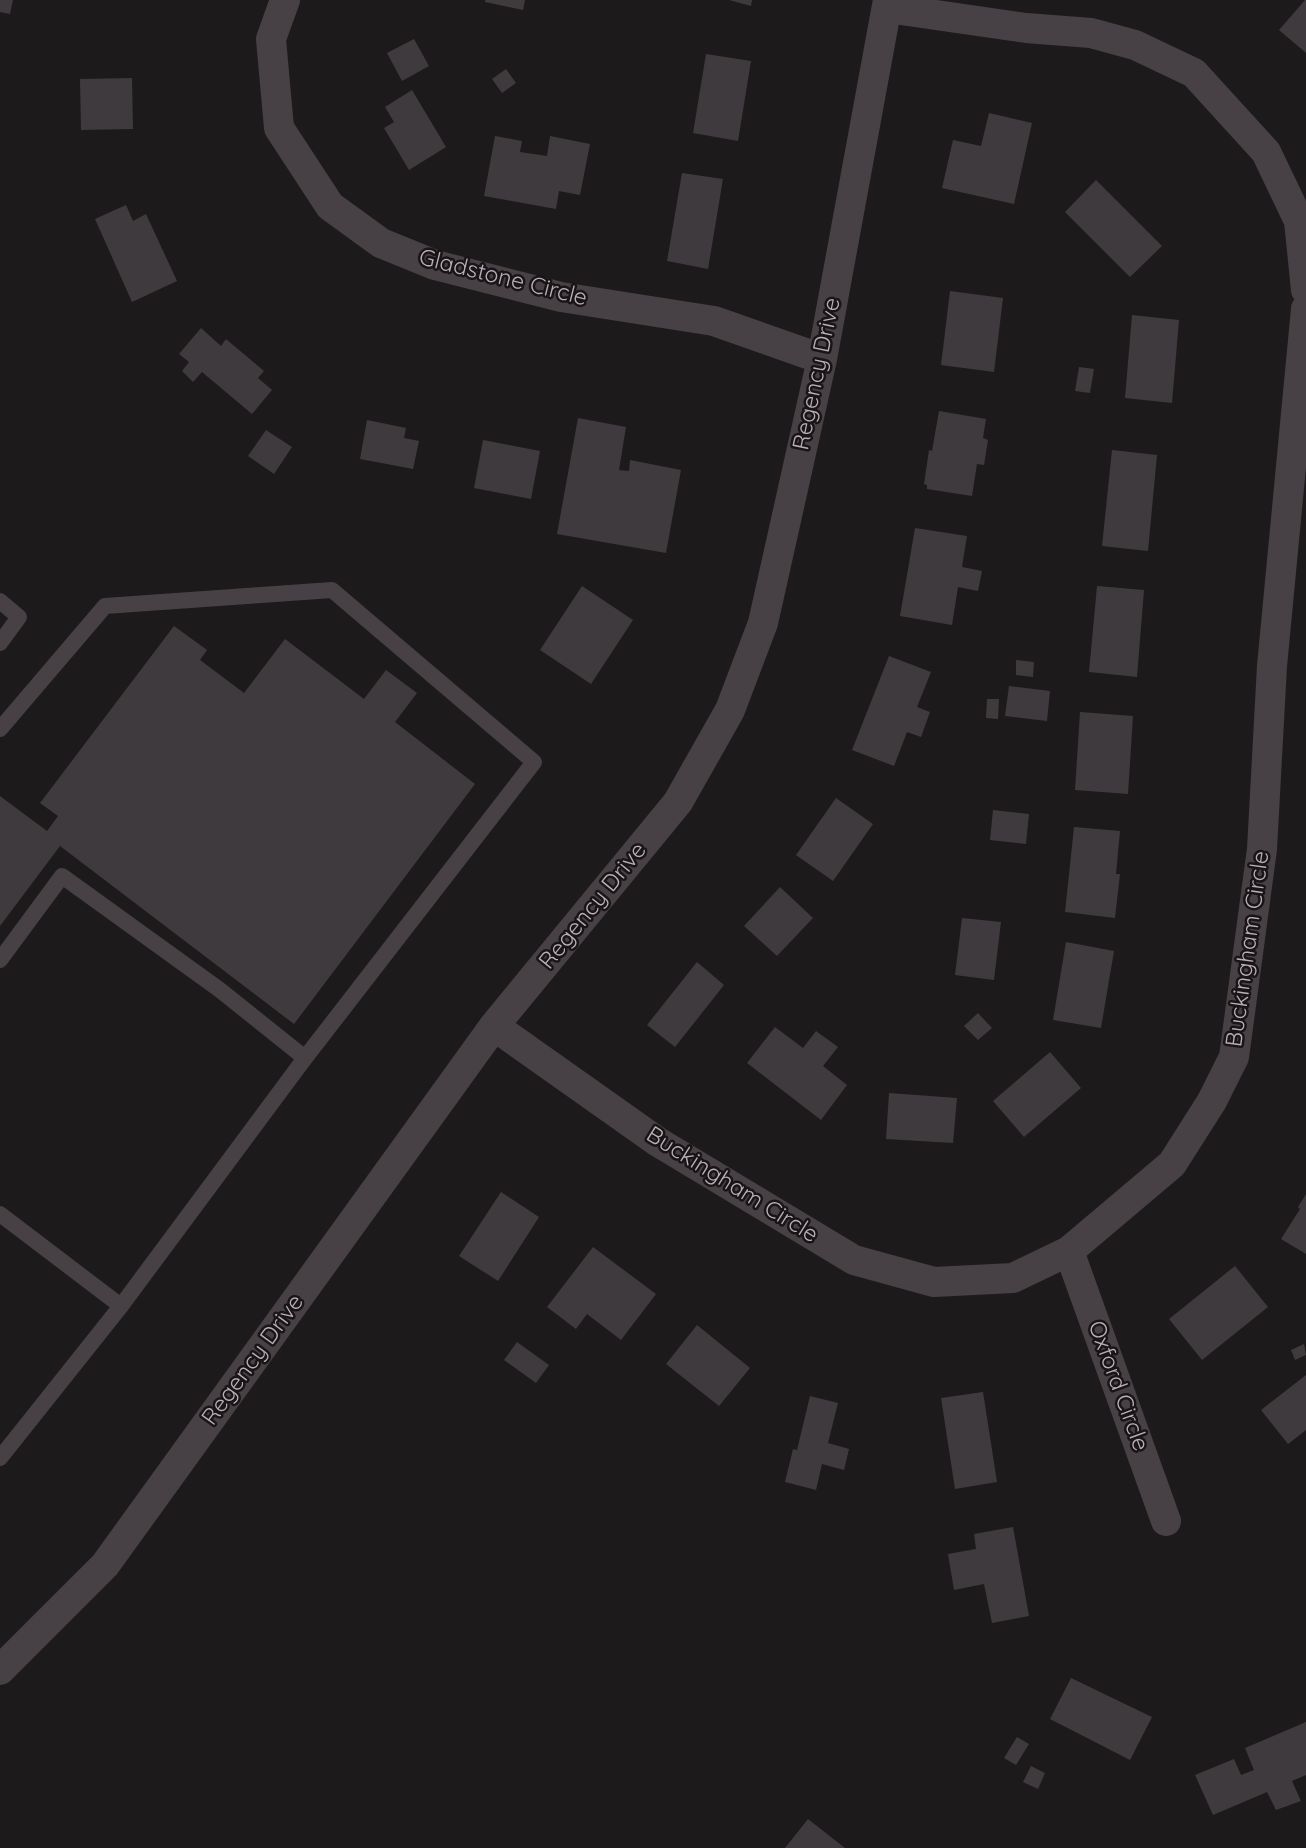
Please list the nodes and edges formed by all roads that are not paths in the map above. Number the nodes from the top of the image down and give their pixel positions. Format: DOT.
graph roads {
  1 [pos="285,0"];
  2 [pos="888,4"];
  3 [pos="1306,290"];
  4 [pos="1306,309"];
  5 [pos="822,359"];
  6 [pos="0,601"];
  7 [pos="0,643"];
  8 [pos="0,729"];
  9 [pos="0,960"];
  10 [pos="494,1026"];
  11 [pos="305,1058"];
  12 [pos="0,1214"];
  13 [pos="1069,1251"];
  14 [pos="121,1306"];
  15 [pos="0,1458"];
  16 [pos="1167,1521"];
  17 [pos="0,1670"];
  1 -- 5 [label="street, Gladstone Circle"];
  2 -- 3 [label="street"];
  2 -- 5 [label="street, Regency Drive"];
  4 -- 13 [label="street, Buckingham Circle"];
  5 -- 10 [label="street, Regency Drive"];
  6 -- 7 [label="lane"];
  8 -- 11 [label="lane"];
  9 -- 11 [label="lane"];
  10 -- 13 [label="street, Buckingham Circle"];
  10 -- 17 [label="street, Regency Drive"];
  11 -- 14 [label="lane"];
  12 -- 14 [label="lane"];
  13 -- 16 [label="street, Oxford Circle"];
  14 -- 15 [label="lane"];
}
